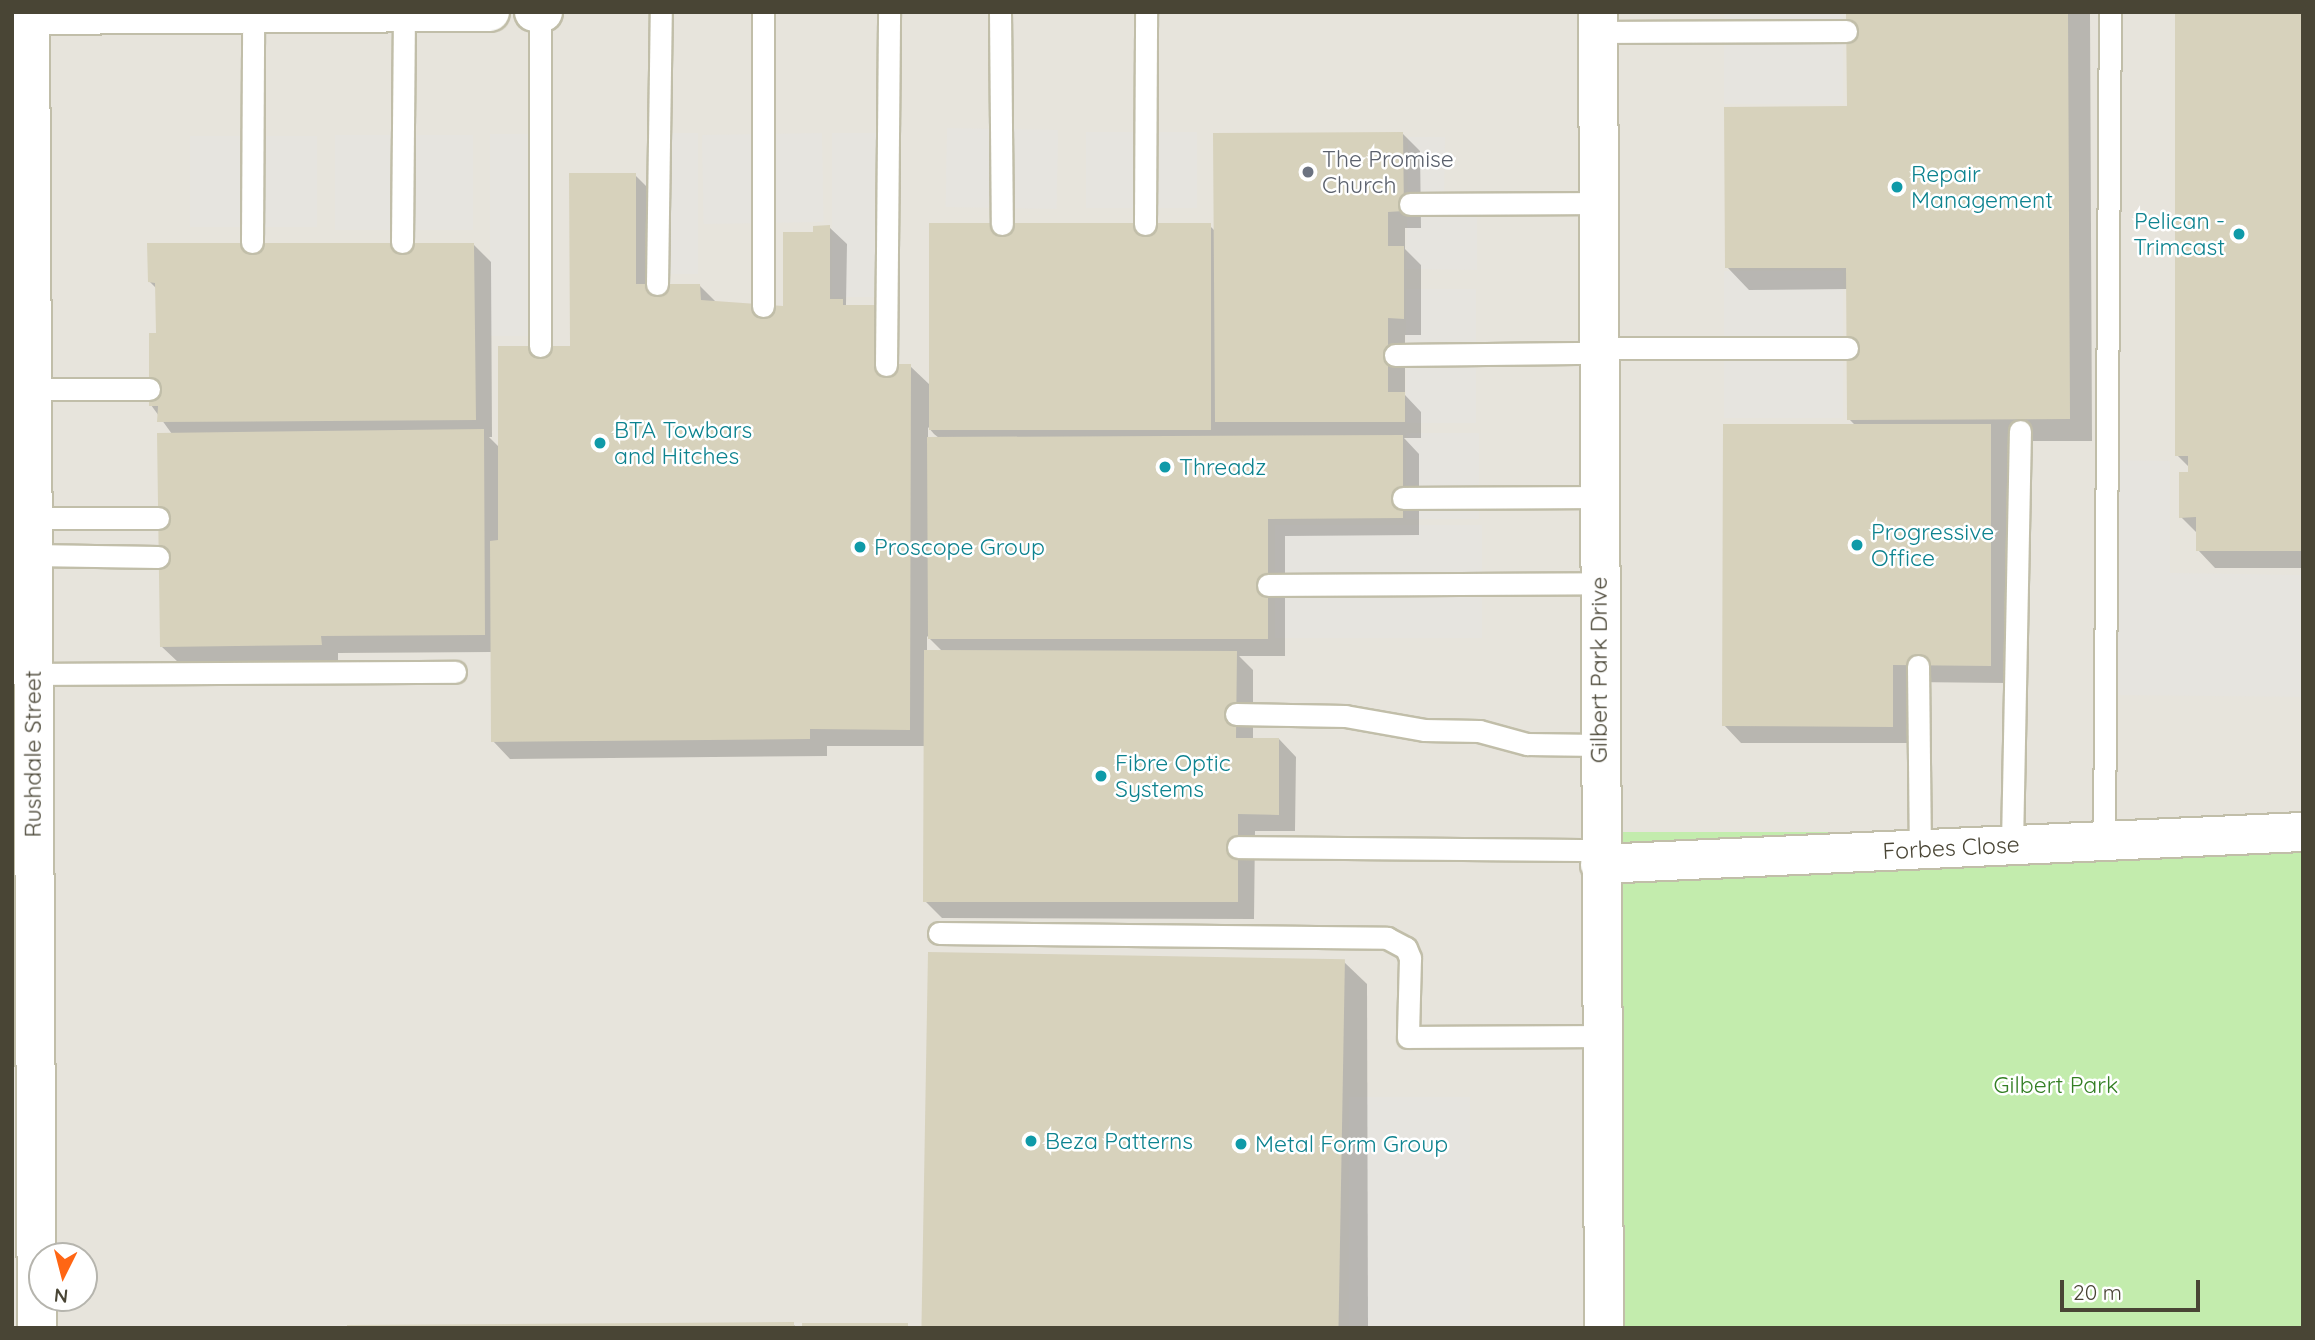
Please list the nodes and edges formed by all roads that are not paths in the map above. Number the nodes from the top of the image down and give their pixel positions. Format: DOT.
graph roads {
  1 [pos="386,12"];
  2 [pos="490,12"];
  3 [pos="534,12"];
  4 [pos="541,12"];
  5 [pos="661,12"];
  6 [pos="763,12"];
  7 [pos="889,12"];
  8 [pos="1000,12"];
  9 [pos="1146,12"];
  10 [pos="2110,12"];
  11 [pos="30,13"];
  12 [pos="246,13"];
  13 [pos="404,13"];
  14 [pos="1598,22"];
  15 [pos="1846,31"];
  16 [pos="22,157"];
  17 [pos="1598,203"];
  18 [pos="1410,204"];
  19 [pos="1002,224"];
  20 [pos="1144,224"];
  21 [pos="252,242"];
  22 [pos="402,242"];
  23 [pos="657,284"];
  24 [pos="763,306"];
  25 [pos="540,346"];
  26 [pos="1847,348"];
  27 [pos="1599,350"];
  28 [pos="1395,355"];
  29 [pos="886,365"];
  30 [pos="31,389"];
  31 [pos="149,389"];
  32 [pos="2020,431"];
  33 [pos="1599,497"];
  34 [pos="1403,498"];
  35 [pos="25,504"];
  36 [pos="158,519"];
  37 [pos="32,555"];
  38 [pos="158,557"];
  39 [pos="1599,583"];
  40 [pos="1268,585"];
  41 [pos="25,654"];
  42 [pos="1918,666"];
  43 [pos="455,671"];
  44 [pos="1236,713"];
  45 [pos="1599,745"];
  46 [pos="22,750"];
  47 [pos="2303,832"];
  48 [pos="2104,841"];
  49 [pos="2012,845"];
  50 [pos="1238,847"];
  51 [pos="1920,850"];
  52 [pos="1600,857"];
  53 [pos="939,933"];
  54 [pos="1602,1037"];
  55 [pos="37,1328"];
  56 [pos="1604,1328"];
  1 -- 12 [label="street"];
  1 -- 13 [label="street"];
  2 -- 13 [label="street"];
  3 -- 4 [label="street"];
  4 -- 25 [label="lane"];
  5 -- 23 [label="lane"];
  6 -- 24 [label="lane"];
  7 -- 29 [label="lane"];
  8 -- 19 [label="lane"];
  9 -- 20 [label="lane"];
  10 -- 48 [label="lane"];
  11 -- 12 [label="street"];
  11 -- 16 [label="street, Rushdale Street"];
  12 -- 21 [label="lane"];
  13 -- 22 [label="lane"];
  14 -- 15 [label="lane"];
  14 -- 17 [label="street, Gilbert Park Drive"];
  16 -- 30 [label="street, Rushdale Street"];
  17 -- 18 [label="lane"];
  17 -- 27 [label="street, Gilbert Park Drive"];
  26 -- 27 [label="lane"];
  27 -- 28 [label="lane"];
  27 -- 33 [label="street, Gilbert Park Drive"];
  30 -- 31 [label="lane"];
  30 -- 35 [label="street, Rushdale Street"];
  32 -- 49 [label="lane"];
  33 -- 34 [label="lane"];
  33 -- 39 [label="street, Gilbert Park Drive"];
  35 -- 36 [label="lane"];
  35 -- 37 [label="street, Rushdale Street"];
  37 -- 38 [label="lane"];
  37 -- 41 [label="street, Rushdale Street"];
  39 -- 40 [label="lane"];
  39 -- 45 [label="street, Gilbert Park Drive"];
  41 -- 43 [label="lane"];
  41 -- 46 [label="street, Rushdale Street"];
  42 -- 51 [label="lane"];
  44 -- 45 [label="lane"];
  45 -- 52 [label="street, Gilbert Park Drive"];
  46 -- 55 [label="street, Rushdale Street"];
  47 -- 48 [label="street, Forbes Close"];
  48 -- 49 [label="street, Forbes Close"];
  49 -- 51 [label="street, Forbes Close"];
  50 -- 52 [label="lane"];
  51 -- 52 [label="street, Forbes Close"];
  52 -- 54 [label="street, Gilbert Park Drive"];
  53 -- 54 [label="lane"];
  54 -- 56 [label="street, Gilbert Park Drive"];
}
